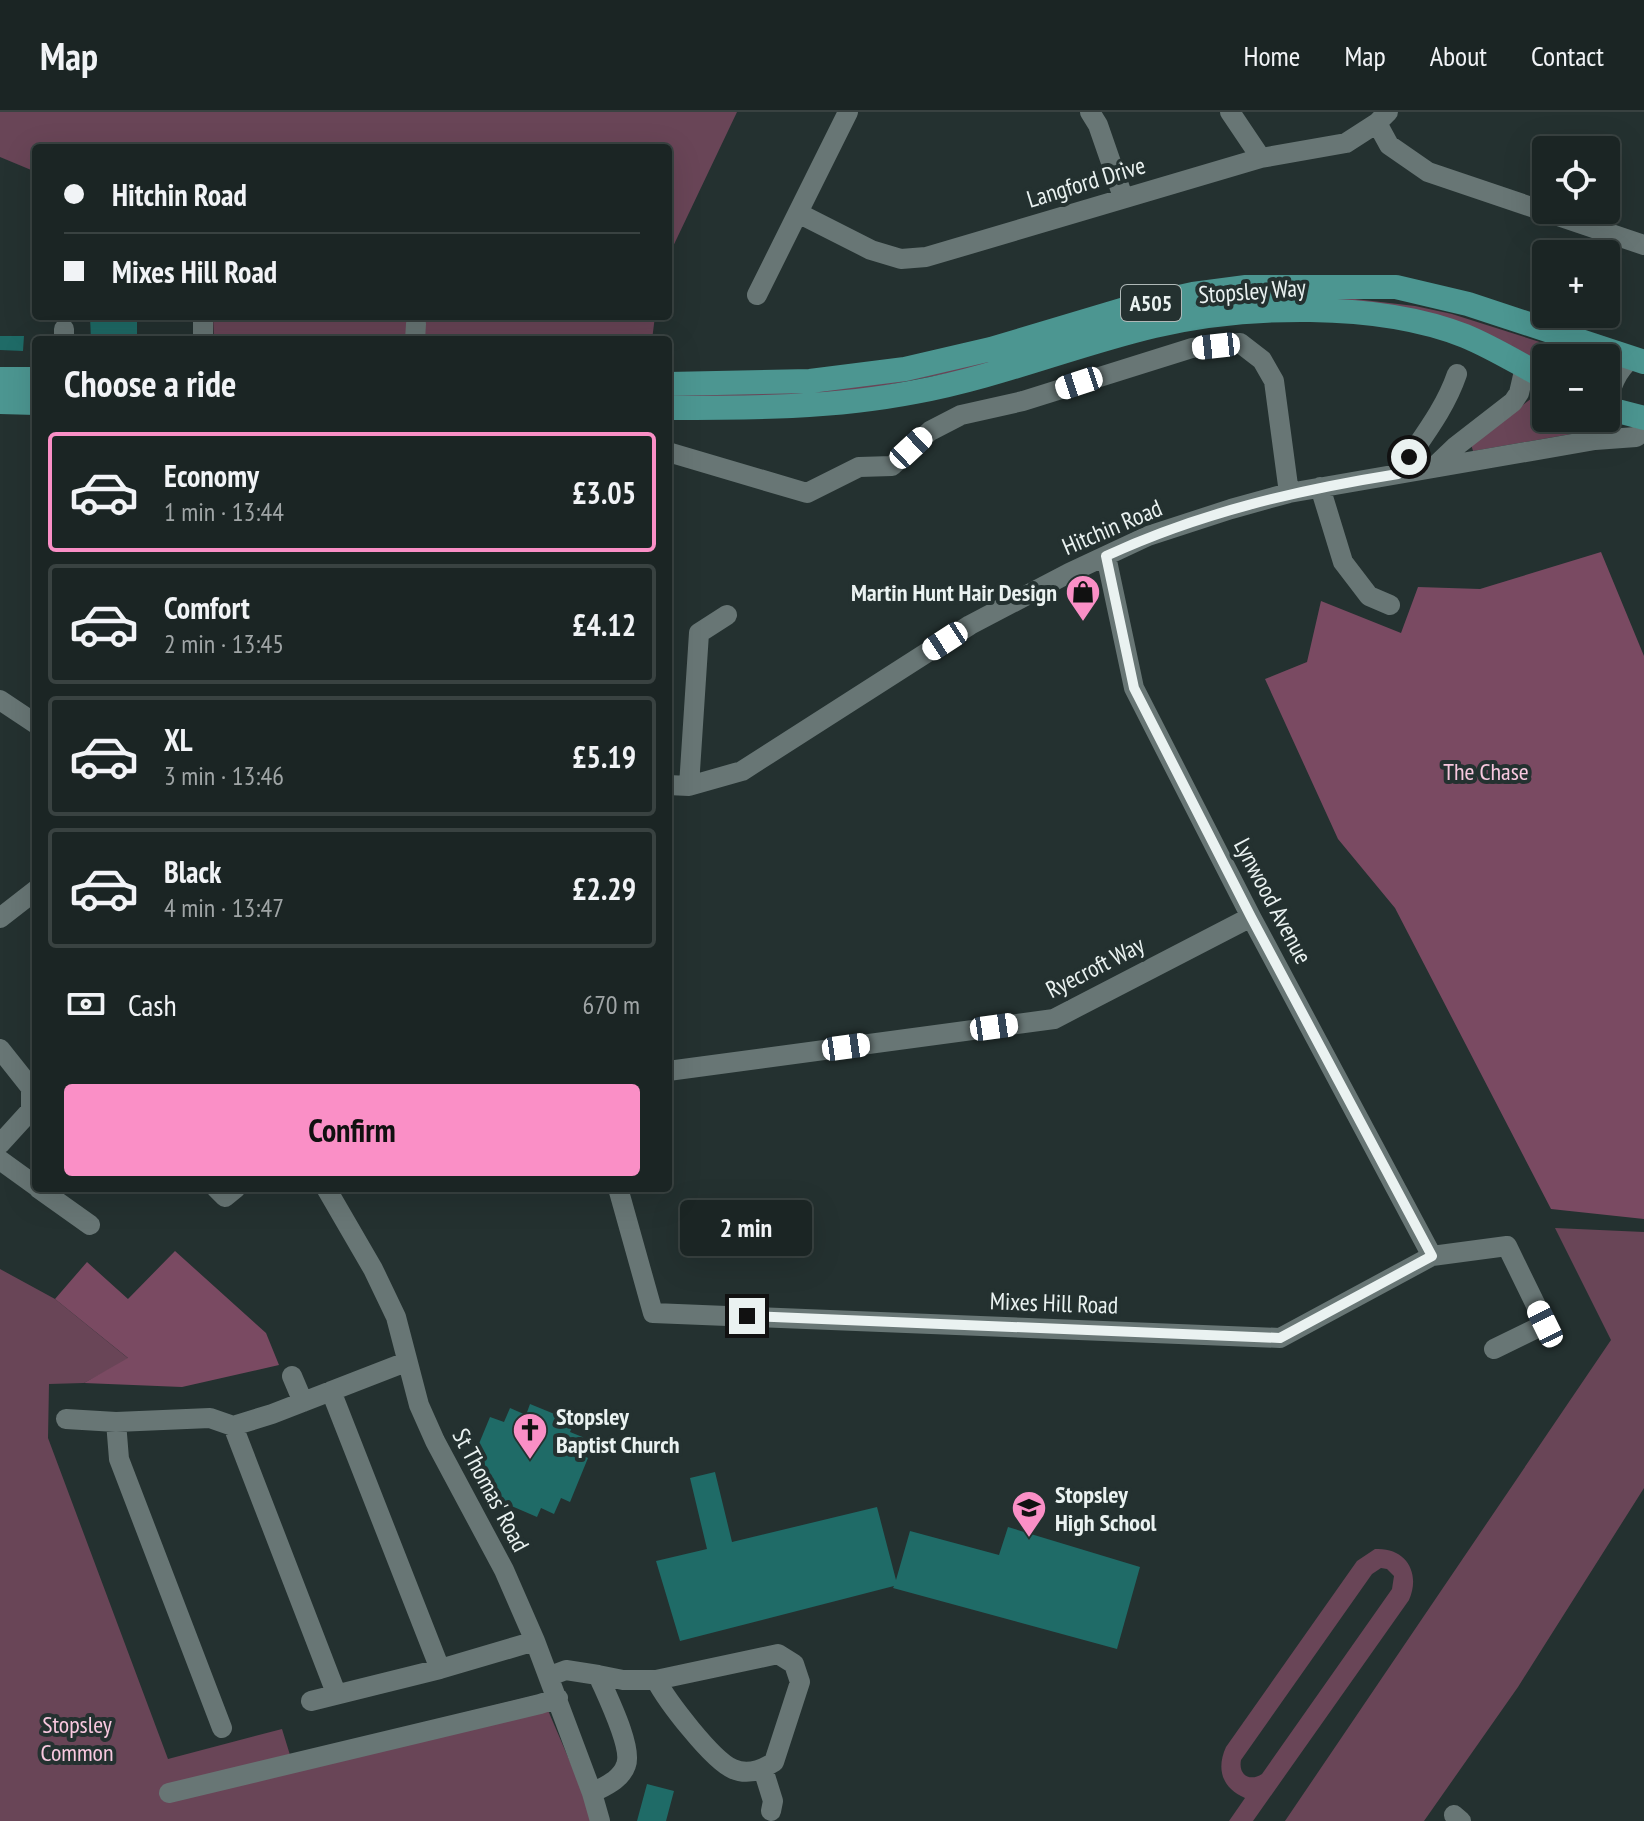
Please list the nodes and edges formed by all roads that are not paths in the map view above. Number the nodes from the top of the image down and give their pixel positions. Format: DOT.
graph roads {
  1 [pos="848,112"];
  2 [pos="1090,112"];
  3 [pos="1230,112"];
  4 [pos="1383,118"];
  5 [pos="1261,158"];
  6 [pos="1123,197"];
  7 [pos="798,213"];
  8 [pos="1644,245"];
  9 [pos="757,295"];
  10 [pos="1638,360"];
  11 [pos="1532,370"];
  12 [pos="1457,374"];
  13 [pos="1532,377"];
  14 [pos="0,379"];
  15 [pos="32,379"];
  16 [pos="672,384"];
  17 [pos="0,402"];
  18 [pos="32,403"];
  19 [pos="672,408"];
  20 [pos="1620,412"];
  21 [pos="1644,418"];
  22 [pos="1644,431"];
  23 [pos="1598,432"];
  24 [pos="1595,440"];
  25 [pos="672,453"];
  26 [pos="1433,468"];
  27 [pos="1398,474"];
  28 [pos="1320,487"];
  29 [pos="1289,493"];
  30 [pos="1106,556"];
  31 [pos="1390,605"];
  32 [pos="727,615"];
  33 [pos="0,700"];
  34 [pos="32,721"];
  35 [pos="678,786"];
  36 [pos="32,893"];
  37 [pos="1251,917"];
  38 [pos="0,918"];
  39 [pos="0,1049"];
  40 [pos="672,1070"];
  41 [pos="0,1144"];
  42 [pos="0,1160"];
  43 [pos="32,1183"];
  44 [pos="44,1192"];
  45 [pos="328,1192"];
  46 [pos="619,1192"];
  47 [pos="90,1225"];
  48 [pos="1432,1256"];
  49 [pos="1494,1349"];
  50 [pos="406,1362"];
  51 [pos="292,1376"];
  52 [pos="331,1391"];
  53 [pos="303,1402"];
  54 [pos="66,1419"];
  55 [pos="116,1422"];
  56 [pos="233,1426"];
  57 [pos="535,1641"];
  58 [pos="440,1669"];
  59 [pos="598,1675"];
  60 [pos="550,1676"];
  61 [pos="656,1680"];
  62 [pos="336,1693"];
  63 [pos="558,1698"];
  64 [pos="311,1701"];
  65 [pos="222,1728"];
  66 [pos="763,1769"];
  67 [pos="169,1793"];
  68 [pos="592,1793"];
  69 [pos="771,1811"];
  70 [pos="600,1821"];
  1 -- 7 [label="street"];
  2 -- 6 [label="street"];
  3 -- 5 [label="street"];
  4 -- 5 [label="street, Langford Drive"];
  4 -- 8 [label="street"];
  5 -- 6 [label="street, Langford Drive"];
  6 -- 7 [label="street, Langford Drive"];
  7 -- 9 [label="street"];
  10 -- 16 [label="main road, Stopsley Way / A505"];
  11 -- 19 [label="main road, Stopsley Way / A505"];
  12 -- 27 [label="street"];
  13 -- 26 [label="street"];
  14 -- 15 [label="main road"];
  17 -- 18 [label="main road"];
  20 -- 21 [label="main road"];
  22 -- 24 [label="street, Hitchin Road"];
  23 -- 24 [label="street"];
  24 -- 26 [label="street, Hitchin Road"];
  25 -- 29 [label="street"];
  26 -- 27 [label="street, Hitchin Road"];
  27 -- 28 [label="street, Hitchin Road"];
  28 -- 29 [label="street, Hitchin Road"];
  28 -- 31 [label="street"];
  29 -- 30 [label="street, Hitchin Road"];
  30 -- 35 [label="street, Hitchin Road"];
  30 -- 37 [label="street, Lynwood Avenue"];
  32 -- 35 [label="street"];
  33 -- 34 [label="street"];
  36 -- 38 [label="street"];
  37 -- 40 [label="street, Ryecroft Way"];
  37 -- 48 [label="street, Lynwood Avenue"];
  39 -- 41 [label="street"];
  42 -- 43 [label="street"];
  44 -- 47 [label="street"];
  45 -- 50 [label="street, St Thomas' Road"];
  46 -- 48 [label="street, Mixes Hill Road"];
  48 -- 49 [label="street"];
  50 -- 52 [label="street"];
  50 -- 57 [label="street, St Thomas' Road"];
  51 -- 53 [label="street"];
  52 -- 53 [label="street"];
  52 -- 58 [label="street"];
  53 -- 56 [label="street"];
  54 -- 55 [label="street"];
  55 -- 56 [label="street"];
  55 -- 65 [label="street"];
  56 -- 62 [label="street"];
  57 -- 58 [label="street"];
  57 -- 60 [label="street, St Thomas' Road"];
  58 -- 62 [label="street"];
  59 -- 60 [label="street"];
  59 -- 61 [label="street"];
  59 -- 68 [label="street"];
  60 -- 63 [label="street, St Thomas' Road"];
  61 -- 66 [label="street"];
  61 -- 66 [label="street"];
  62 -- 64 [label="street"];
  63 -- 67 [label="street"];
  63 -- 68 [label="street, St Thomas' Road"];
  66 -- 69 [label="street"];
  68 -- 70 [label="street, St Thomas' Road"];
}
